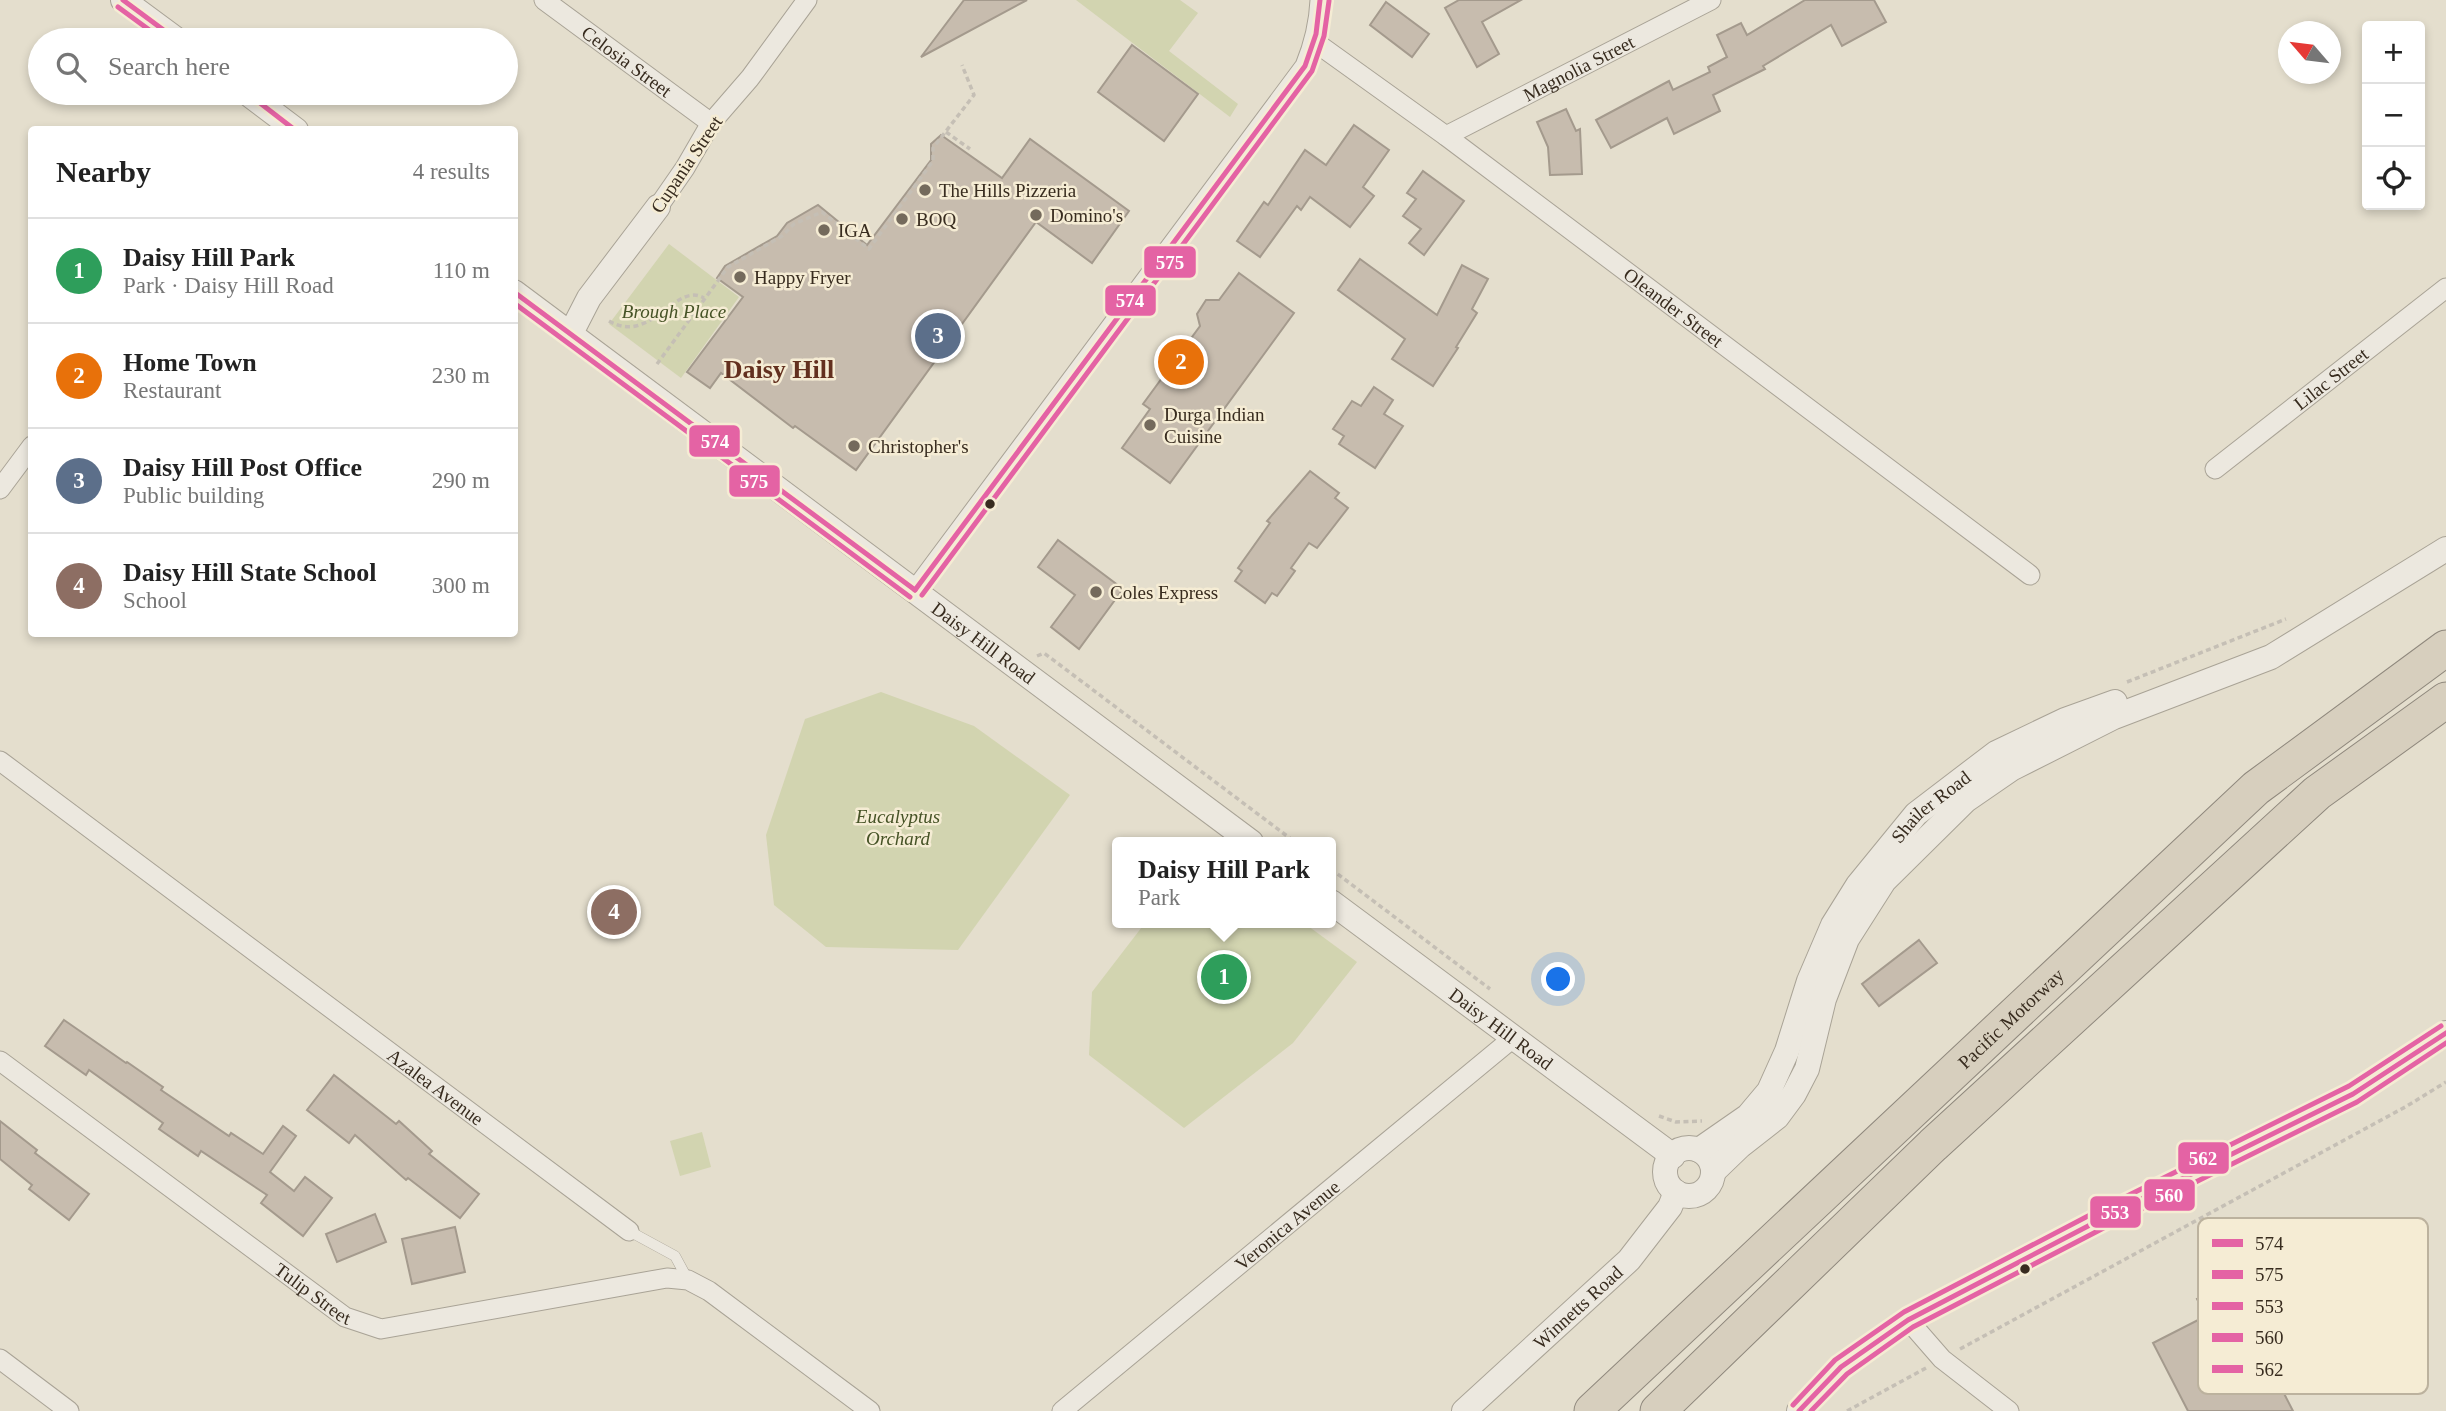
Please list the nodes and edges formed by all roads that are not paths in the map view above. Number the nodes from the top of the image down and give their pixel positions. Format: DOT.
graph roads {
  1 [pos="123,0"];
  2 [pos="544,0"];
  3 [pos="807,0"];
  4 [pos="1320,0"];
  5 [pos="1711,0"];
  6 [pos="161,28"];
  7 [pos="1315,41"];
  8 [pos="263,105"];
  9 [pos="711,123"];
  10 [pos="291,126"];
  11 [pos="1446,136"];
  12 [pos="658,207"];
  13 [pos="2446,288"];
  14 [pos="518,295"];
  15 [pos="571,333"];
  16 [pos="28,451"];
  17 [pos="2215,469"];
  18 [pos="0,489"];
  19 [pos="2446,549"];
  20 [pos="2030,575"];
  21 [pos="915,590"];
  22 [pos="2314,629"];
  23 [pos="2446,648"];
  24 [pos="2446,700"];
  25 [pos="0,761"];
  26 [pos="1244,837"];
  27 [pos="1336,906"];
  28 [pos="2446,1033"];
  29 [pos="1513,1038"];
  30 [pos="0,1061"];
  31 [pos="1699,1150"];
  32 [pos="1673,1156"];
  33 [pos="1713,1172"];
  34 [pos="1676,1192"];
  35 [pos="629,1231"];
  36 [pos="688,1280"];
  37 [pos="1908,1320"];
  38 [pos="0,1359"];
  39 [pos="69,1411"];
  40 [pos="870,1411"];
  41 [pos="1062,1411"];
  42 [pos="1464,1411"];
  43 [pos="1592,1411"];
  44 [pos="1658,1411"];
  45 [pos="1798,1411"];
  46 [pos="2009,1411"];
  1 -- 6 [label="street"];
  2 -- 9 [label="street, Celosia Street"];
  3 -- 9 [label="street, Cupania Street"];
  4 -- 7 [label="street"];
  5 -- 11 [label="street, Magnolia Street"];
  7 -- 11 [label="street, Oleander Street"];
  7 -- 21 [label="street"];
  8 -- 10 [label="street"];
  9 -- 12 [label="street, Cupania Street"];
  11 -- 20 [label="street, Oleander Street"];
  12 -- 15 [label="street, Cupania Street"];
  13 -- 17 [label="street, Lilac Street"];
  14 -- 15 [label="street, Daisy Hill Road"];
  15 -- 21 [label="street, Daisy Hill Road"];
  16 -- 18 [label="street"];
  19 -- 22 [label="street, Shailer Road"];
  21 -- 26 [label="street, Daisy Hill Road"];
  22 -- 31 [label="street, Shailer Road"];
  22 -- 33 [label="street, Shailer Road"];
  23 -- 43 [label="highway, Pacific Motorway"];
  24 -- 44 [label="highway"];
  25 -- 35 [label="street, Azalea Avenue"];
  27 -- 29 [label="street, Daisy Hill Road"];
  28 -- 37 [label="street"];
  29 -- 32 [label="street, Daisy Hill Road"];
  29 -- 41 [label="street, Veronica Avenue"];
  30 -- 36 [label="street, Tulip Street"];
  31 -- 32 [label="street"];
  31 -- 33 [label="street"];
  32 -- 34 [label="street"];
  33 -- 34 [label="street"];
  34 -- 42 [label="street, Winnetts Road"];
  35 -- 36 [label="lane, Azalea Avenue"];
  36 -- 40 [label="street, Azalea Avenue"];
  37 -- 45 [label="street"];
  37 -- 46 [label="street"];
  38 -- 39 [label="street"];
}
